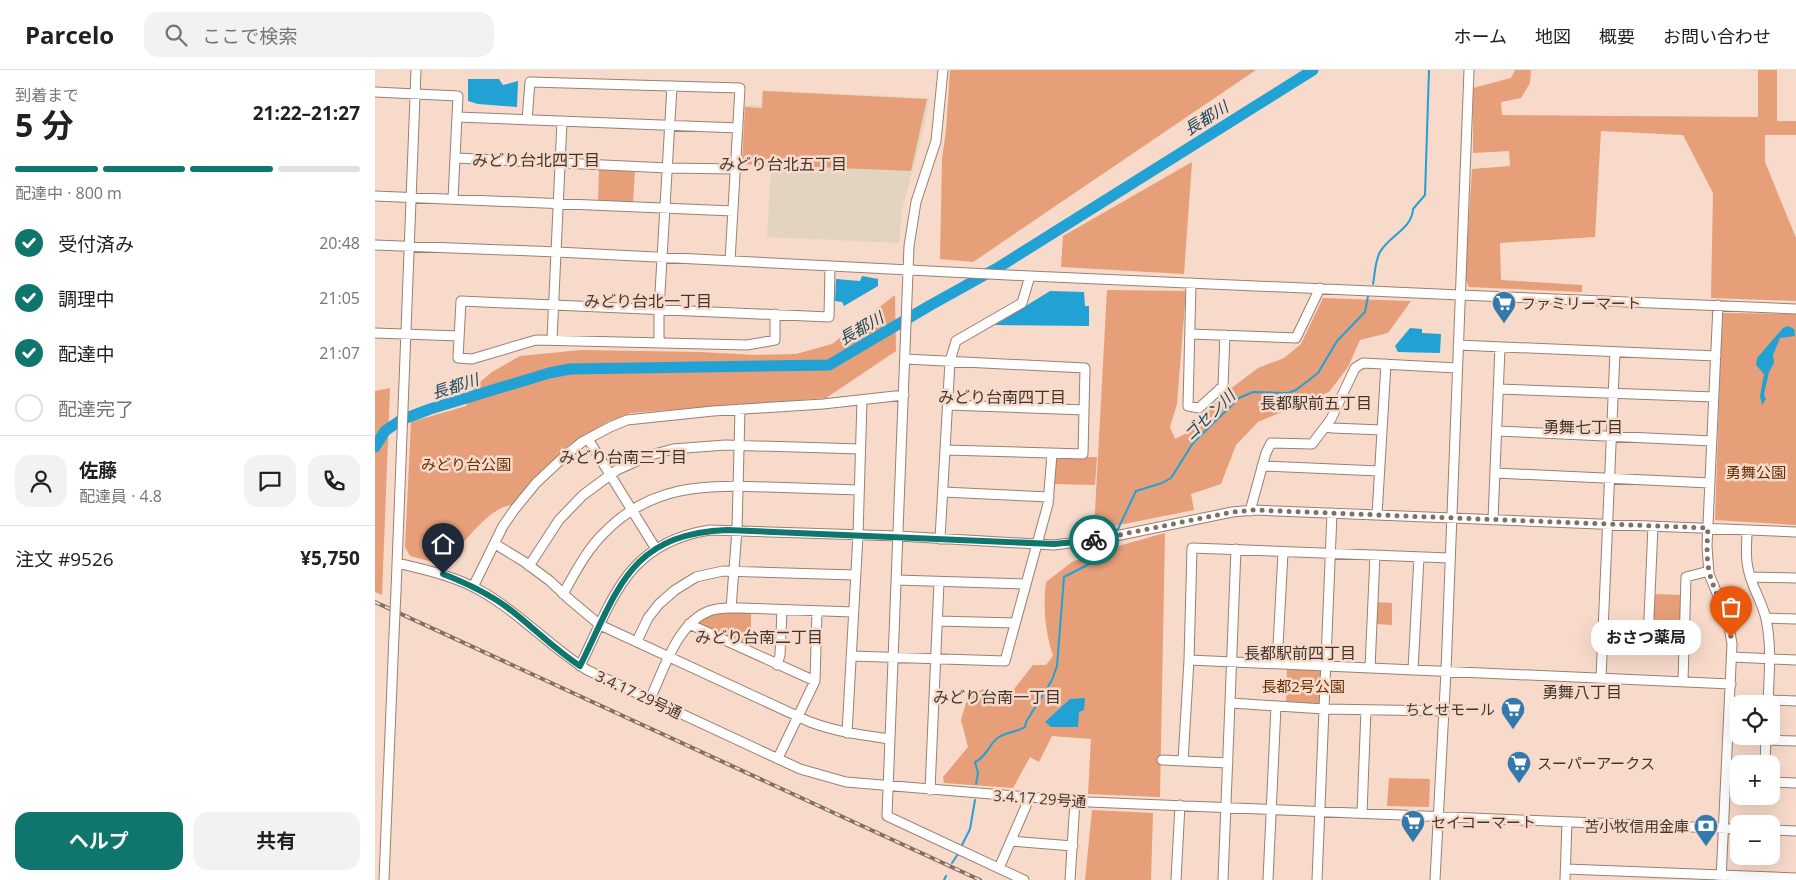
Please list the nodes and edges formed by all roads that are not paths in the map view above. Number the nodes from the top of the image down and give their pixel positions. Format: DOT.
graph roads {
  1 [pos="416,70"];
  2 [pos="943,70"];
  3 [pos="1469,70"];
  4 [pos="672,86"];
  5 [pos="375,92"];
  6 [pos="415,94"];
  7 [pos="457,117"];
  8 [pos="527,120"];
  9 [pos="562,121"];
  10 [pos="670,125"];
  11 [pos="738,128"];
  12 [pos="456,158"];
  13 [pos="560,163"];
  14 [pos="668,168"];
  15 [pos="735,169"];
  16 [pos="375,196"];
  17 [pos="412,197"];
  18 [pos="453,199"];
  19 [pos="558,203"];
  20 [pos="665,208"];
  21 [pos="733,211"];
  22 [pos="375,245"];
  23 [pos="410,248"];
  24 [pos="557,252"];
  25 [pos="663,257"];
  26 [pos="730,261"];
  27 [pos="830,266"];
  28 [pos="907,270"];
  29 [pos="1030,276"];
  30 [pos="1191,282"];
  31 [pos="1320,288"];
  32 [pos="1460,295"];
  33 [pos="553,305"];
  34 [pos="1718,306"];
  35 [pos="1796,309"];
  36 [pos="659,310"];
  37 [pos="775,314"];
  38 [pos="375,333"];
  39 [pos="407,334"];
  40 [pos="1190,334"];
  41 [pos="1225,335"];
  42 [pos="459,336"];
  43 [pos="552,340"];
  44 [pos="659,343"];
  45 [pos="1458,345"];
  46 [pos="1500,347"];
  47 [pos="1615,352"];
  48 [pos="1715,356"];
  49 [pos="905,359"];
  50 [pos="950,361"];
  51 [pos="1386,364"];
  52 [pos="1457,368"];
  53 [pos="1498,389"];
  54 [pos="1613,394"];
  55 [pos="904,395"];
  56 [pos="1714,398"];
  57 [pos="862,400"];
  58 [pos="947,405"];
  59 [pos="740,409"];
  60 [pos="1084,410"];
  61 [pos="1326,426"];
  62 [pos="1382,430"];
  63 [pos="1497,431"];
  64 [pos="1611,436"];
  65 [pos="588,439"];
  66 [pos="1712,441"];
  67 [pos="739,444"];
  68 [pos="860,449"];
  69 [pos="945,450"];
  70 [pos="1052,454"];
  71 [pos="1262,466"];
  72 [pos="1379,471"];
  73 [pos="1495,472"];
  74 [pos="611,474"];
  75 [pos="1609,478"];
  76 [pos="1710,483"];
  77 [pos="738,486"];
  78 [pos="859,490"];
  79 [pos="943,492"];
  80 [pos="1049,497"];
  81 [pos="632,510"];
  82 [pos="1250,511"];
  83 [pos="1332,513"];
  84 [pos="1377,515"];
  85 [pos="1451,518"];
  86 [pos="1493,520"];
  87 [pos="1607,524"];
  88 [pos="1653,526"];
  89 [pos="1708,528"];
  90 [pos="737,530"];
  91 [pos="1747,530"];
  92 [pos="1796,532"];
  93 [pos="858,535"];
  94 [pos="897,536"];
  95 [pos="940,539"];
  96 [pos="1036,543"];
  97 [pos="495,544"];
  98 [pos="656,548"];
  99 [pos="1236,549"];
  100 [pos="1283,552"];
  101 [pos="1331,553"];
  102 [pos="1375,555"];
  103 [pos="1419,557"];
  104 [pos="1449,558"];
  105 [pos="397,563"];
  106 [pos="529,566"];
  107 [pos="734,571"];
  108 [pos="1709,571"];
  109 [pos="855,575"];
  110 [pos="1750,577"];
  111 [pos="1796,578"];
  112 [pos="896,580"];
  113 [pos="939,582"];
  114 [pos="1025,584"];
  115 [pos="473,587"];
  116 [pos="563,594"];
  117 [pos="731,608"];
  118 [pos="782,610"];
  119 [pos="817,611"];
  120 [pos="853,612"];
  121 [pos="1766,618"];
  122 [pos="1796,619"];
  123 [pos="937,620"];
  124 [pos="1015,623"];
  125 [pos="601,624"];
  126 [pos="689,624"];
  127 [pos="1602,640"];
  128 [pos="637,641"];
  129 [pos="1648,641"];
  130 [pos="1684,642"];
  131 [pos="851,656"];
  132 [pos="670,657"];
  133 [pos="1732,657"];
  134 [pos="893,658"];
  135 [pos="936,659"];
  136 [pos="1770,659"];
  137 [pos="1189,660"];
  138 [pos="1796,660"];
  139 [pos="1233,662"];
  140 [pos="1277,664"];
  141 [pos="777,665"];
  142 [pos="580,666"];
  143 [pos="1326,667"];
  144 [pos="1370,668"];
  145 [pos="1413,670"];
  146 [pos="1446,671"];
  147 [pos="1601,678"];
  148 [pos="815,682"];
  149 [pos="1683,682"];
  150 [pos="1731,684"];
  151 [pos="1768,695"];
  152 [pos="650,699"];
  153 [pos="1796,701"];
  154 [pos="1780,702"];
  155 [pos="1231,703"];
  156 [pos="1276,706"];
  157 [pos="1325,709"];
  158 [pos="1366,710"];
  159 [pos="1443,711"];
  160 [pos="799,716"];
  161 [pos="847,733"];
  162 [pos="890,739"];
  163 [pos="1780,739"];
  164 [pos="1796,741"];
  165 [pos="778,758"];
  166 [pos="1163,760"];
  167 [pos="1183,761"];
  168 [pos="1228,763"];
  169 [pos="1726,780"];
  170 [pos="1730,780"];
  171 [pos="1780,782"];
  172 [pos="1796,783"];
  173 [pos="888,786"];
  174 [pos="930,790"];
  175 [pos="1027,798"];
  176 [pos="1075,801"];
  177 [pos="1179,806"];
  178 [pos="1226,808"];
  179 [pos="1271,810"];
  180 [pos="1321,811"];
  181 [pos="1362,813"];
  182 [pos="1438,816"];
  183 [pos="1567,822"];
  184 [pos="1724,828"];
  185 [pos="1730,828"];
  186 [pos="1780,830"];
  187 [pos="1796,831"];
  188 [pos="1011,841"];
  189 [pos="1073,846"];
  190 [pos="999,868"];
  191 [pos="1566,869"];
  192 [pos="1677,876"];
  193 [pos="1721,878"];
  194 [pos="1796,878"];
  195 [pos="1765,879"];
  196 [pos="384,880"];
  197 [pos="1024,880"];
  198 [pos="1070,880"];
  199 [pos="1176,880"];
  200 [pos="1223,880"];
  201 [pos="1268,880"];
  202 [pos="1317,880"];
  203 [pos="1435,880"];
  204 [pos="1565,880"];
  1 -- 6 [label="street"];
  2 -- 28 [label="street"];
  3 -- 32 [label="street"];
  4 -- 8 [label="street"];
  4 -- 10 [label="street"];
  4 -- 11 [label="street"];
  5 -- 6 [label="street"];
  6 -- 7 [label="street"];
  6 -- 17 [label="street"];
  7 -- 8 [label="street"];
  7 -- 12 [label="street"];
  8 -- 9 [label="street"];
  9 -- 10 [label="street"];
  9 -- 13 [label="street"];
  10 -- 11 [label="street"];
  10 -- 14 [label="street"];
  11 -- 15 [label="street"];
  12 -- 13 [label="street"];
  12 -- 18 [label="street"];
  13 -- 14 [label="street"];
  13 -- 19 [label="street"];
  14 -- 15 [label="street"];
  14 -- 20 [label="street"];
  15 -- 21 [label="street"];
  16 -- 17 [label="street"];
  17 -- 18 [label="street"];
  17 -- 23 [label="street"];
  18 -- 19 [label="street"];
  19 -- 20 [label="street"];
  19 -- 24 [label="street"];
  20 -- 21 [label="street"];
  20 -- 25 [label="street"];
  21 -- 26 [label="street"];
  22 -- 23 [label="street"];
  23 -- 24 [label="street"];
  23 -- 39 [label="street"];
  24 -- 25 [label="street"];
  24 -- 33 [label="street"];
  25 -- 26 [label="street"];
  25 -- 36 [label="street"];
  26 -- 27 [label="street"];
  27 -- 28 [label="street"];
  27 -- 37 [label="street"];
  28 -- 29 [label="street"];
  28 -- 49 [label="street"];
  29 -- 30 [label="street"];
  29 -- 50 [label="street"];
  30 -- 31 [label="street"];
  30 -- 40 [label="street"];
  31 -- 32 [label="street"];
  31 -- 41 [label="street"];
  32 -- 34 [label="street"];
  32 -- 45 [label="street"];
  33 -- 36 [label="street"];
  33 -- 42 [label="street"];
  33 -- 43 [label="street"];
  34 -- 35 [label="street"];
  34 -- 48 [label="street"];
  36 -- 37 [label="street"];
  36 -- 44 [label="street"];
  37 -- 44 [label="street"];
  38 -- 39 [label="street"];
  39 -- 42 [label="street"];
  39 -- 105 [label="street"];
  40 -- 41 [label="street"];
  40 -- 41 [label="street"];
  42 -- 43 [label="street"];
  43 -- 44 [label="street"];
  45 -- 46 [label="street"];
  45 -- 52 [label="street"];
  46 -- 47 [label="street"];
  46 -- 53 [label="street"];
  47 -- 48 [label="street"];
  47 -- 54 [label="street"];
  48 -- 56 [label="street"];
  49 -- 50 [label="street"];
  49 -- 55 [label="street"];
  50 -- 58 [label="street"];
  50 -- 60 [label="street"];
  51 -- 52 [label="street"];
  51 -- 61 [label="street"];
  51 -- 62 [label="street"];
  52 -- 85 [label="street"];
  53 -- 54 [label="street"];
  53 -- 63 [label="street"];
  54 -- 56 [label="street"];
  54 -- 64 [label="street"];
  55 -- 57 [label="street"];
  55 -- 94 [label="street"];
  56 -- 66 [label="street"];
  57 -- 59 [label="street"];
  57 -- 68 [label="street"];
  58 -- 60 [label="street"];
  58 -- 69 [label="street"];
  59 -- 65 [label="street"];
  59 -- 67 [label="street"];
  60 -- 70 [label="street"];
  61 -- 62 [label="street"];
  61 -- 71 [label="street"];
  62 -- 72 [label="street"];
  63 -- 64 [label="street"];
  63 -- 73 [label="street"];
  64 -- 66 [label="street"];
  64 -- 75 [label="street"];
  65 -- 74 [label="street"];
  65 -- 97 [label="street"];
  66 -- 76 [label="street"];
  67 -- 68 [label="street"];
  67 -- 74 [label="street"];
  67 -- 77 [label="street"];
  68 -- 78 [label="street"];
  69 -- 70 [label="street"];
  69 -- 79 [label="street"];
  70 -- 80 [label="street"];
  71 -- 72 [label="street"];
  71 -- 82 [label="street"];
  72 -- 84 [label="street"];
  73 -- 75 [label="street"];
  73 -- 86 [label="street"];
  74 -- 81 [label="street"];
  74 -- 106 [label="street"];
  75 -- 76 [label="street"];
  75 -- 87 [label="street"];
  76 -- 89 [label="street"];
  77 -- 78 [label="street"];
  77 -- 81 [label="street"];
  77 -- 90 [label="street"];
  78 -- 93 [label="street"];
  79 -- 80 [label="street"];
  79 -- 95 [label="street"];
  80 -- 96 [label="street"];
  81 -- 98 [label="street"];
  81 -- 116 [label="street"];
  82 -- 83 [label="street"];
  82 -- 96 [label="street"];
  83 -- 84 [label="street"];
  83 -- 101 [label="street"];
  84 -- 85 [label="street"];
  85 -- 86 [label="street"];
  85 -- 104 [label="street"];
  86 -- 87 [label="street"];
  87 -- 88 [label="street"];
  87 -- 127 [label="street"];
  88 -- 89 [label="street"];
  88 -- 129 [label="street"];
  89 -- 91 [label="street"];
  89 -- 108 [label="street"];
  90 -- 93 [label="street"];
  90 -- 98 [label="street"];
  90 -- 107 [label="street"];
  91 -- 92 [label="street"];
  91 -- 110 [label="street"];
  93 -- 94 [label="street"];
  93 -- 109 [label="street"];
  94 -- 95 [label="street"];
  94 -- 112 [label="street"];
  95 -- 96 [label="street"];
  96 -- 114 [label="street"];
  97 -- 106 [label="street"];
  97 -- 115 [label="street"];
  98 -- 125 [label="street"];
  99 -- 100 [label="street"];
  99 -- 137 [label="street"];
  99 -- 139 [label="street"];
  100 -- 101 [label="street"];
  100 -- 140 [label="street"];
  101 -- 102 [label="street"];
  101 -- 143 [label="street"];
  102 -- 103 [label="street"];
  102 -- 144 [label="street"];
  103 -- 104 [label="street"];
  103 -- 145 [label="street"];
  104 -- 146 [label="street"];
  105 -- 115 [label="street, 3.4.17 29号通"];
  105 -- 196 [label="street, bridge"];
  106 -- 116 [label="street"];
  107 -- 109 [label="street"];
  107 -- 117 [label="street"];
  107 -- 128 [label="street"];
  108 -- 130 [label="street"];
  108 -- 133 [label="street"];
  109 -- 120 [label="street"];
  110 -- 111 [label="street"];
  110 -- 121 [label="street"];
  112 -- 113 [label="street"];
  112 -- 134 [label="street"];
  113 -- 114 [label="street"];
  113 -- 123 [label="street"];
  114 -- 124 [label="street"];
  115 -- 142 [label="street, 3.4.17 29号通"];
  116 -- 125 [label="street"];
  117 -- 118 [label="street"];
  117 -- 126 [label="street"];
  118 -- 119 [label="street"];
  118 -- 141 [label="street"];
  119 -- 120 [label="street"];
  119 -- 148 [label="street"];
  120 -- 131 [label="street"];
  121 -- 122 [label="street"];
  121 -- 136 [label="street"];
  123 -- 124 [label="street"];
  123 -- 135 [label="street"];
  124 -- 135 [label="street"];
  125 -- 128 [label="street"];
  125 -- 142 [label="street"];
  126 -- 132 [label="street"];
  126 -- 141 [label="street"];
  127 -- 129 [label="street"];
  127 -- 147 [label="street"];
  128 -- 132 [label="street"];
  129 -- 130 [label="street"];
  130 -- 149 [label="street"];
  131 -- 134 [label="street"];
  131 -- 161 [label="street"];
  132 -- 152 [label="street"];
  132 -- 160 [label="street"];
  133 -- 136 [label="street"];
  133 -- 150 [label="street"];
  134 -- 135 [label="street"];
  134 -- 162 [label="street"];
  135 -- 174 [label="street"];
  136 -- 138 [label="street"];
  136 -- 151 [label="street"];
  137 -- 139 [label="street"];
  137 -- 167 [label="street"];
  139 -- 140 [label="street"];
  139 -- 155 [label="street"];
  140 -- 143 [label="street"];
  141 -- 148 [label="street"];
  142 -- 152 [label="street, 3.4.17 29号通"];
  143 -- 144 [label="street"];
  143 -- 157 [label="street"];
  144 -- 145 [label="street"];
  145 -- 146 [label="street"];
  146 -- 147 [label="street"];
  146 -- 159 [label="street"];
  147 -- 149 [label="street"];
  148 -- 160 [label="street"];
  149 -- 150 [label="street"];
  150 -- 169 [label="street"];
  152 -- 165 [label="street, 3.4.17 29号通"];
  153 -- 154 [label="street"];
  155 -- 156 [label="street"];
  155 -- 168 [label="street"];
  156 -- 157 [label="street"];
  156 -- 179 [label="street"];
  157 -- 158 [label="street"];
  157 -- 180 [label="street"];
  158 -- 159 [label="street"];
  158 -- 181 [label="street"];
  159 -- 182 [label="street"];
  160 -- 161 [label="street"];
  160 -- 165 [label="street"];
  161 -- 162 [label="street"];
  162 -- 173 [label="street"];
  163 -- 164 [label="street"];
  165 -- 173 [label="street, 3.4.17 29号通"];
  166 -- 167 [label="street"];
  167 -- 168 [label="street"];
  168 -- 178 [label="street"];
  169 -- 170 [label="street"];
  169 -- 184 [label="street"];
  171 -- 172 [label="street"];
  173 -- 174 [label="street, 3.4.17 29号通"];
  173 -- 190 [label="street"];
  174 -- 175 [label="street, 3.4.17 29号通"];
  175 -- 176 [label="street, 3.4.17 29号通"];
  175 -- 188 [label="street"];
  176 -- 177 [label="street, 3.4.17 29号通"];
  176 -- 189 [label="street"];
  177 -- 178 [label="street, 3.4.17 29号通"];
  177 -- 199 [label="street"];
  178 -- 179 [label="street, 3.4.17 29号通"];
  178 -- 200 [label="street"];
  179 -- 180 [label="street, 3.4.17 29号通"];
  179 -- 201 [label="street"];
  180 -- 181 [label="street, 3.4.17 29号通"];
  180 -- 202 [label="street"];
  181 -- 182 [label="street, 3.4.17 29号通"];
  182 -- 183 [label="street, 3.4.17 29号通"];
  182 -- 203 [label="street"];
  183 -- 184 [label="street, 3.4.17 29号通"];
  183 -- 191 [label="street"];
  184 -- 185 [label="street, 3.4.17 29号通"];
  184 -- 193 [label="street"];
  186 -- 187 [label="street"];
  188 -- 189 [label="street"];
  188 -- 190 [label="street"];
  189 -- 198 [label="street"];
  190 -- 197 [label="street"];
  191 -- 192 [label="street"];
  191 -- 204 [label="street"];
  192 -- 193 [label="street"];
  193 -- 195 [label="street"];
  194 -- 195 [label="street"];
}
